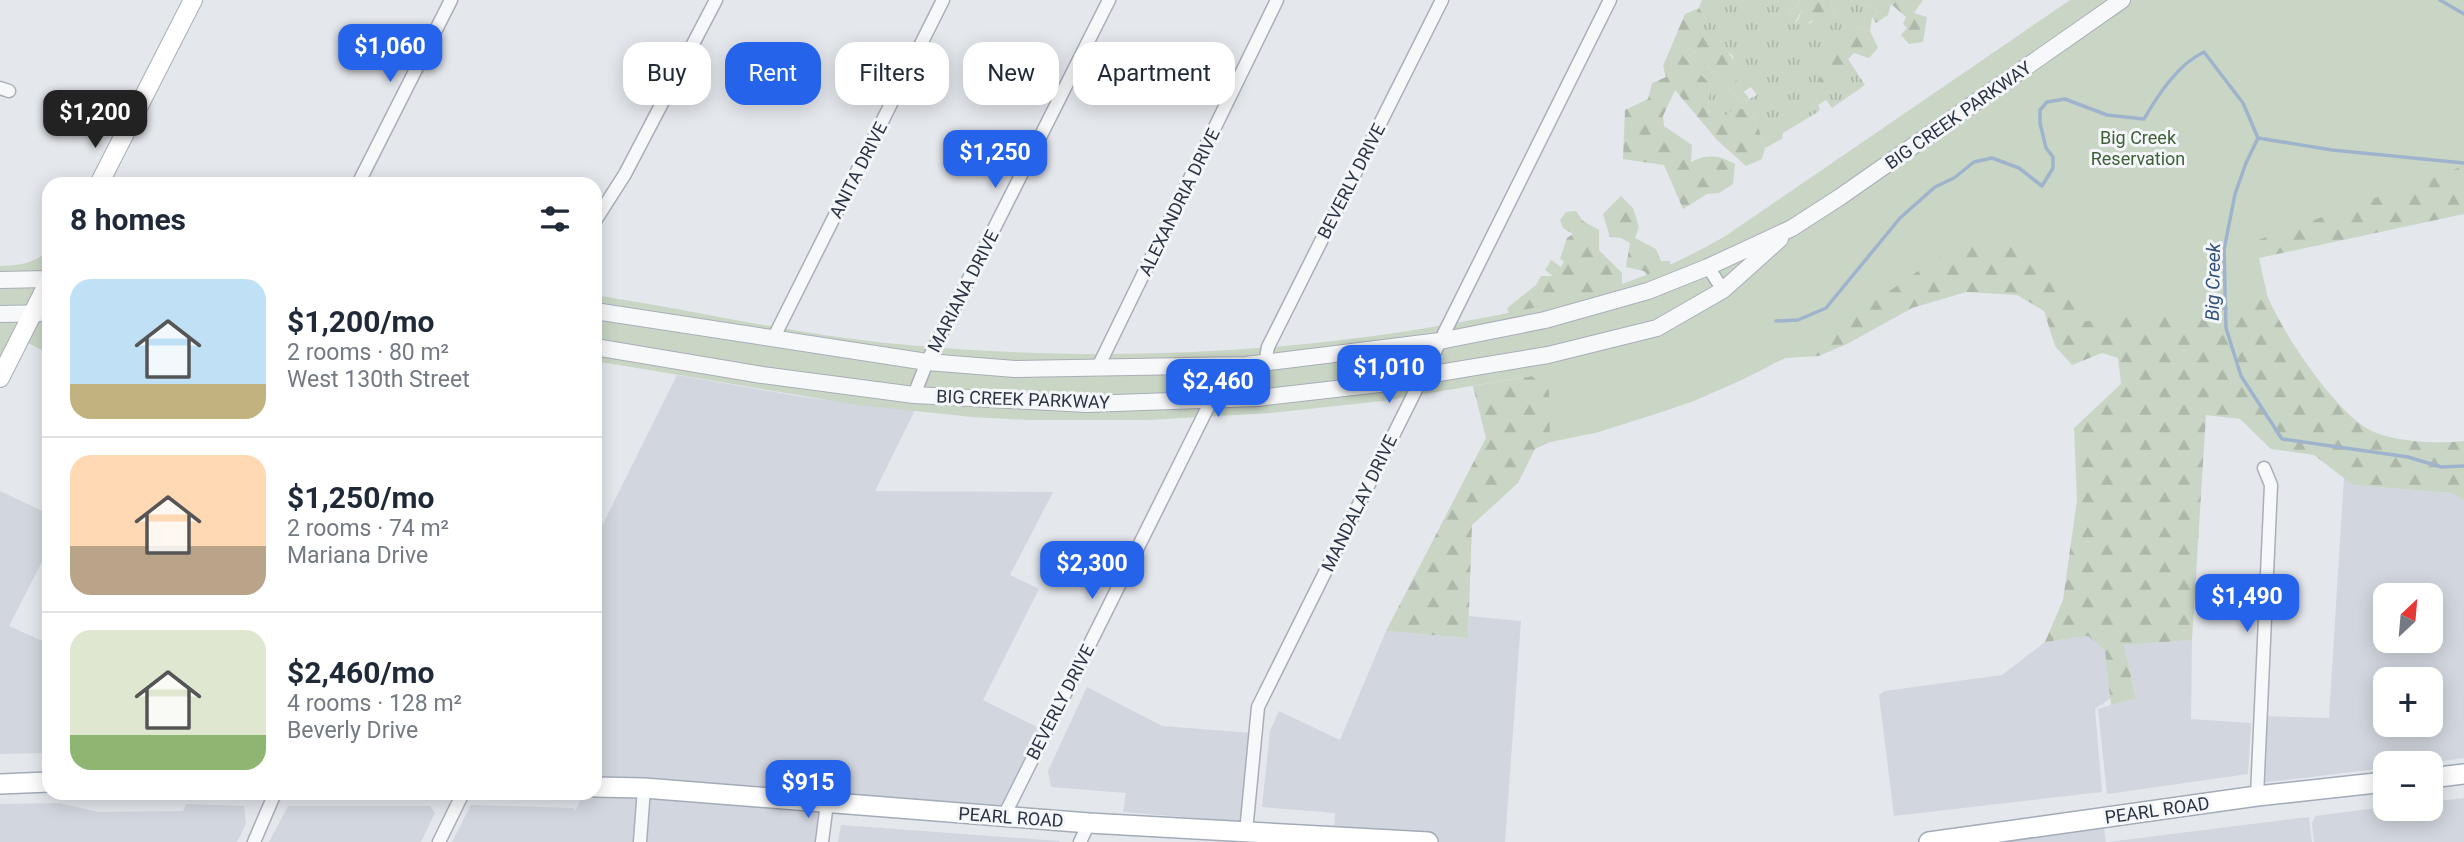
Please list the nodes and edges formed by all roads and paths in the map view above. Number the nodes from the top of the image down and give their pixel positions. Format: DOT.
graph roads {
  1 [pos="194,0"];
  2 [pos="451,0"];
  3 [pos="716,0"];
  4 [pos="943,0"];
  5 [pos="1109,0"];
  6 [pos="1277,0"];
  7 [pos="1441,0"];
  8 [pos="1610,0"];
  9 [pos="2122,0"];
  10 [pos="103,177"];
  11 [pos="362,177"];
  12 [pos="602,210"];
  13 [pos="1792,228"];
  14 [pos="1708,267"];
  15 [pos="0,280"];
  16 [pos="42,280"];
  17 [pos="1723,290"];
  18 [pos="602,312"];
  19 [pos="0,314"];
  20 [pos="41,314"];
  21 [pos="773,340"];
  22 [pos="1440,341"];
  23 [pos="602,348"];
  24 [pos="927,362"];
  25 [pos="1265,363"];
  26 [pos="1098,367"];
  27 [pos="1422,377"];
  28 [pos="0,378"];
  29 [pos="914,395"];
  30 [pos="1210,401"];
  31 [pos="2264,468"];
  32 [pos="2464,774"];
  33 [pos="2443,777"];
  34 [pos="42,782"];
  35 [pos="2373,783"];
  36 [pos="0,784"];
  37 [pos="602,787"];
  38 [pos="644,788"];
  39 [pos="2257,796"];
  40 [pos="272,800"];
  41 [pos="460,800"];
  42 [pos="827,803"];
  43 [pos="1003,816"];
  44 [pos="1089,823"];
  45 [pos="1247,832"];
  46 [pos="1346,839"];
  47 [pos="254,842"];
  48 [pos="439,842"];
  49 [pos="640,842"];
  50 [pos="822,842"];
  51 [pos="1080,842"];
  52 [pos="1428,842"];
  53 [pos="1929,842"];
  1 -- 10 [label="main road"];
  2 -- 11 [label="street"];
  3 -- 12 [label="street"];
  4 -- 21 [label="street, ANITA DRIVE"];
  5 -- 24 [label="street, MARIANA DRIVE"];
  6 -- 26 [label="street, ALEXANDRIA DRIVE"];
  7 -- 25 [label="street, BEVERLY DRIVE"];
  8 -- 22 [label="street, MANDALAY DRIVE"];
  9 -- 13 [label="street, BIG CREEK PARKWAY"];
  13 -- 14 [label="street, BIG CREEK PARKWAY"];
  13 -- 17 [label="street, BIG CREEK PARKWAY"];
  14 -- 17 [label="street"];
  14 -- 22 [label="street, BIG CREEK PARKWAY"];
  15 -- 16 [label="street"];
  17 -- 27 [label="street, BIG CREEK PARKWAY"];
  18 -- 21 [label="street, BIG CREEK PARKWAY"];
  19 -- 20 [label="street"];
  20 -- 28 [label="main road"];
  21 -- 24 [label="street, BIG CREEK PARKWAY"];
  22 -- 25 [label="street, BIG CREEK PARKWAY"];
  22 -- 27 [label="street, MANDALAY DRIVE"];
  23 -- 29 [label="street, BIG CREEK PARKWAY"];
  24 -- 26 [label="street, BIG CREEK PARKWAY"];
  24 -- 29 [label="street, MARIANA DRIVE"];
  25 -- 26 [label="street, BIG CREEK PARKWAY"];
  27 -- 30 [label="street, BIG CREEK PARKWAY"];
  27 -- 45 [label="street, MANDALAY DRIVE"];
  29 -- 30 [label="street, BIG CREEK PARKWAY"];
  30 -- 43 [label="street, BEVERLY DRIVE"];
  31 -- 39 [label="street"];
  32 -- 33 [label="main road"];
  34 -- 36 [label="main road"];
  35 -- 39 [label="main road, PEARL ROAD"];
  37 -- 38 [label="main road, PEARL ROAD"];
  38 -- 42 [label="main road, PEARL ROAD"];
  38 -- 49 [label="street"];
  39 -- 53 [label="main road, PEARL ROAD"];
  40 -- 47 [label="street"];
  41 -- 48 [label="street"];
  42 -- 43 [label="main road, PEARL ROAD"];
  42 -- 50 [label="street"];
  43 -- 44 [label="main road, PEARL ROAD"];
  44 -- 45 [label="main road, PEARL ROAD"];
  44 -- 51 [label="street"];
  45 -- 46 [label="main road, PEARL ROAD"];
  46 -- 52 [label="main road, PEARL ROAD"];
}
